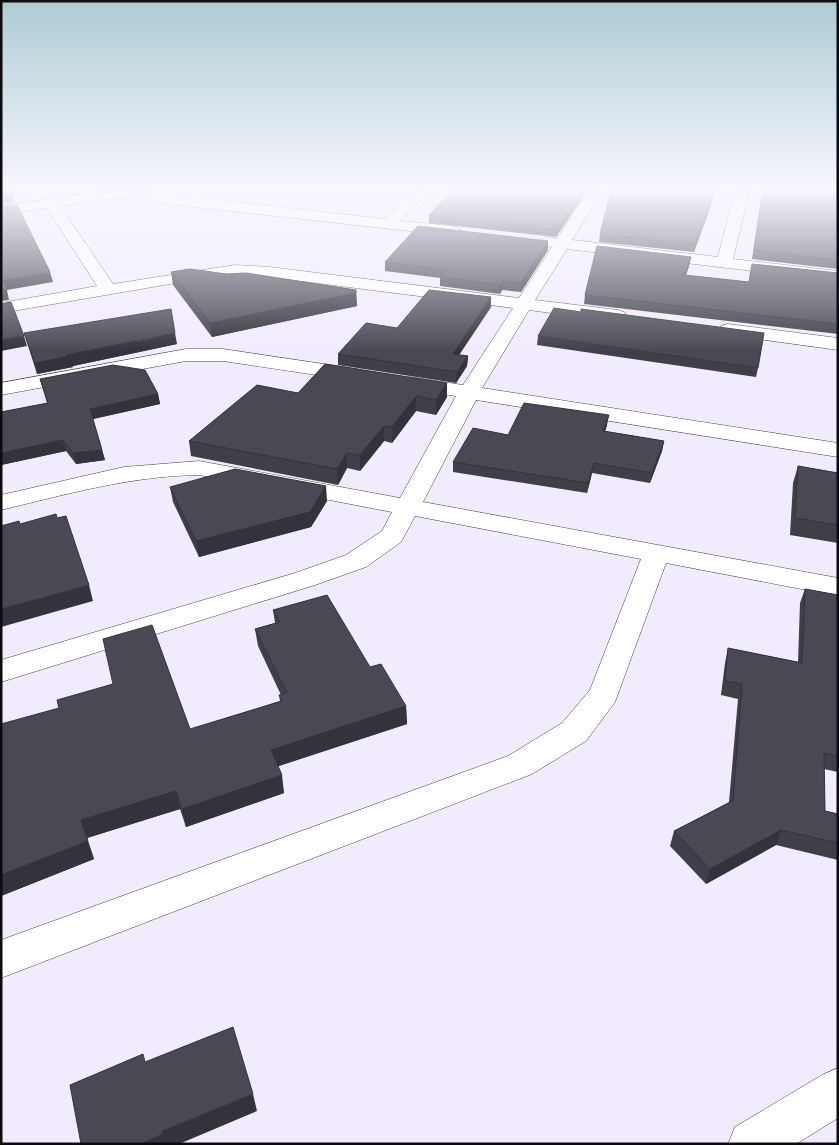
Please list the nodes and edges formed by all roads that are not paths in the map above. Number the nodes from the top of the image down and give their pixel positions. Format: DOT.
graph roads {
  1 [pos="78,244"];
  2 [pos="564,244"];
  3 [pos="567,244"];
  4 [pos="729,244"];
  5 [pos="724,264"];
  6 [pos="838,276"];
  7 [pos="108,290"];
  8 [pos="526,304"];
  9 [pos="1,308"];
  10 [pos="633,318"];
  11 [pos="711,328"];
  12 [pos="838,344"];
  13 [pos="1,390"];
  14 [pos="469,392"];
  15 [pos="838,450"];
  16 [pos="1,503"];
  17 [pos="407,506"];
  18 [pos="657,552"];
  19 [pos="838,587"];
  20 [pos="1,671"];
  21 [pos="1,959"];
  22 [pos="838,1091"];
  23 [pos="752,1144"];
  1 -- 7 [label="street"];
  2 -- 8 [label="street"];
  3 -- 5 [label="street"];
  4 -- 5 [label="street"];
  5 -- 6 [label="street"];
  7 -- 8 [label="street"];
  7 -- 9 [label="street"];
  8 -- 10 [label="street"];
  8 -- 14 [label="street"];
  11 -- 12 [label="street"];
  13 -- 14 [label="street"];
  14 -- 15 [label="street"];
  14 -- 17 [label="street"];
  16 -- 17 [label="street"];
  17 -- 18 [label="street"];
  17 -- 20 [label="street"];
  18 -- 19 [label="street"];
  18 -- 21 [label="street"];
  22 -- 23 [label="street"];
}
